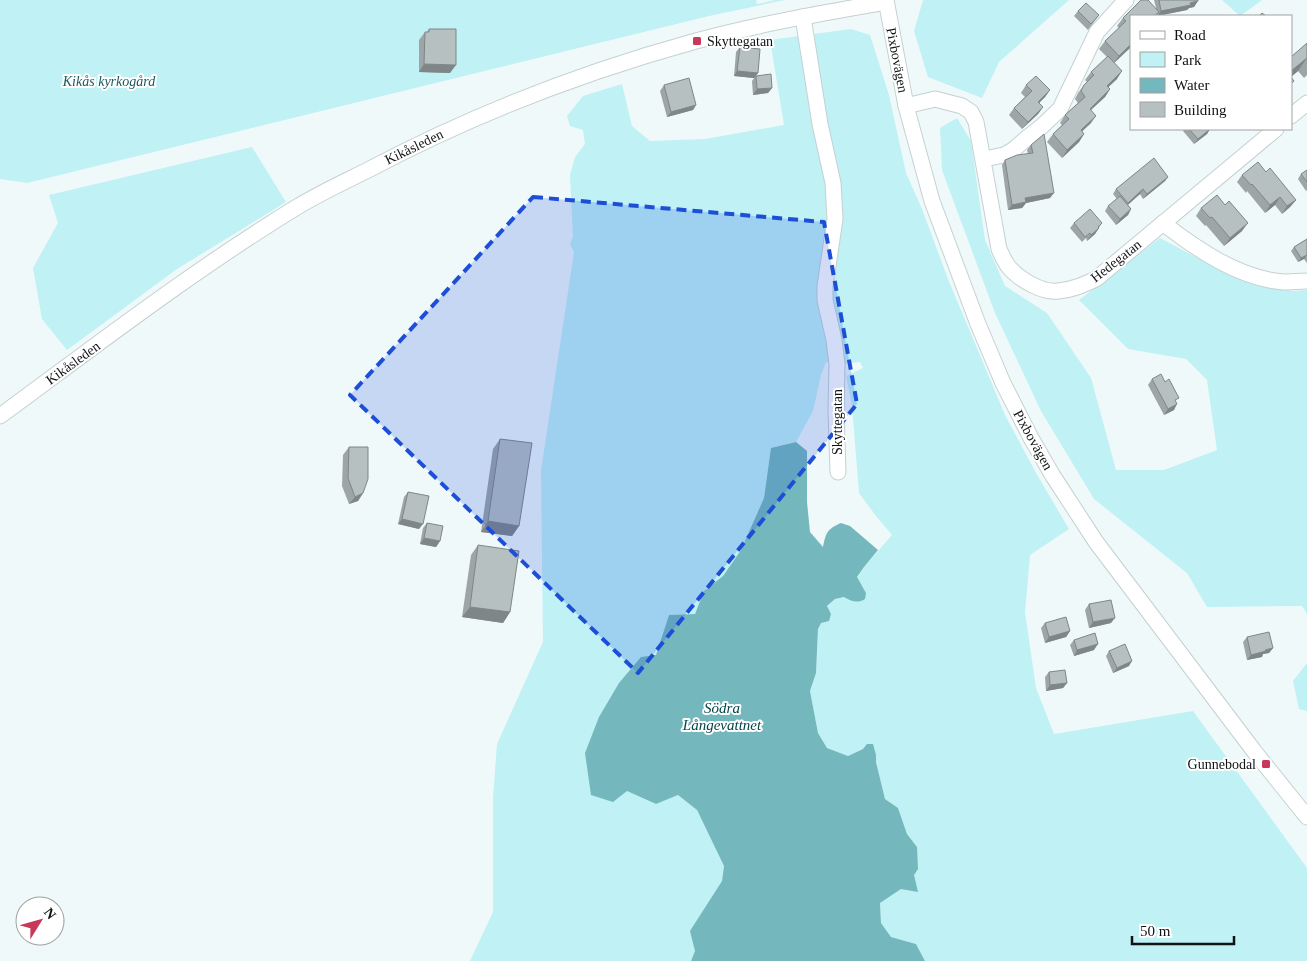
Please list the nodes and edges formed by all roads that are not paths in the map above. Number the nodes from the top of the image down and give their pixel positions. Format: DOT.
graph roads {
  1 [pos="1126,0"];
  2 [pos="886,1"];
  3 [pos="803,17"];
  4 [pos="1307,103"];
  5 [pos="906,106"];
  6 [pos="1292,115"];
  7 [pos="1275,130"];
  8 [pos="984,159"];
  9 [pos="1163,223"];
  10 [pos="1307,281"];
  11 [pos="0,416"];
  12 [pos="838,472"];
  13 [pos="1307,817"];
  1 -- 8 [label="street"];
  2 -- 3 [label="street, Kikåsleden"];
  2 -- 5 [label="street, Pixbovägen"];
  3 -- 11 [label="street, Kikåsleden"];
  3 -- 12 [label="street, Skyttegatan"];
  4 -- 6 [label="street"];
  5 -- 8 [label="street, Hedegatan"];
  5 -- 13 [label="street, Pixbovägen"];
  7 -- 9 [label="street, Hedegatan"];
  8 -- 9 [label="street, Hedegatan"];
  9 -- 10 [label="street"];
}
